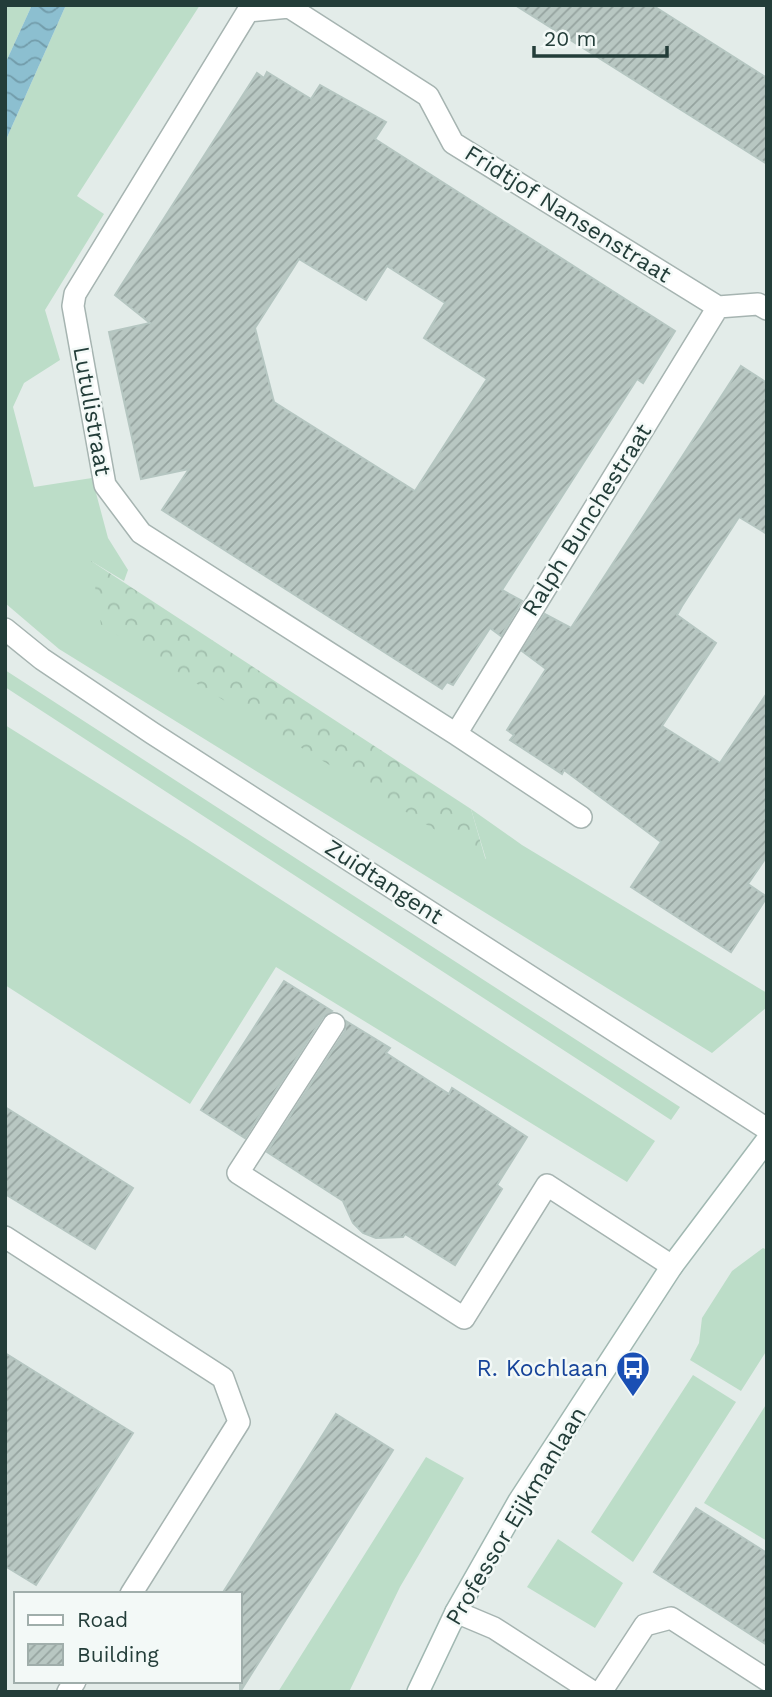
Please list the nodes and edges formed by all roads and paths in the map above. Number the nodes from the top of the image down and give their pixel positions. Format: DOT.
graph roads {
  1 [pos="289,7"];
  2 [pos="718,307"];
  3 [pos="767,309"];
  4 [pos="5,629"];
  5 [pos="456,734"];
  6 [pos="581,817"];
  7 [pos="334,1024"];
  8 [pos="767,1129"];
  9 [pos="767,1140"];
  10 [pos="5,1237"];
  11 [pos="672,1266"];
  12 [pos="132,1592"];
  13 [pos="456,1612"];
  14 [pos="767,1679"];
  15 [pos="418,1692"];
  16 [pos="593,1692"];
  17 [pos="601,1692"];
  1 -- 2 [label="street, Fridtjof Nansenstraat"];
  1 -- 5 [label="street, Lutulistraat"];
  2 -- 3 [label="street"];
  2 -- 5 [label="street, Ralph Bunchestraat"];
  4 -- 8 [label="street, Zuidtangent"];
  5 -- 6 [label="street, Lutulistraat"];
  7 -- 11 [label="street"];
  9 -- 11 [label="street, Professor Eijkmanlaan"];
  10 -- 12 [label="street"];
  11 -- 13 [label="street, Professor Eijkmanlaan"];
  13 -- 15 [label="street, Professor Eijkmanlaan"];
  13 -- 16 [label="street"];
  14 -- 17 [label="street"];
}
